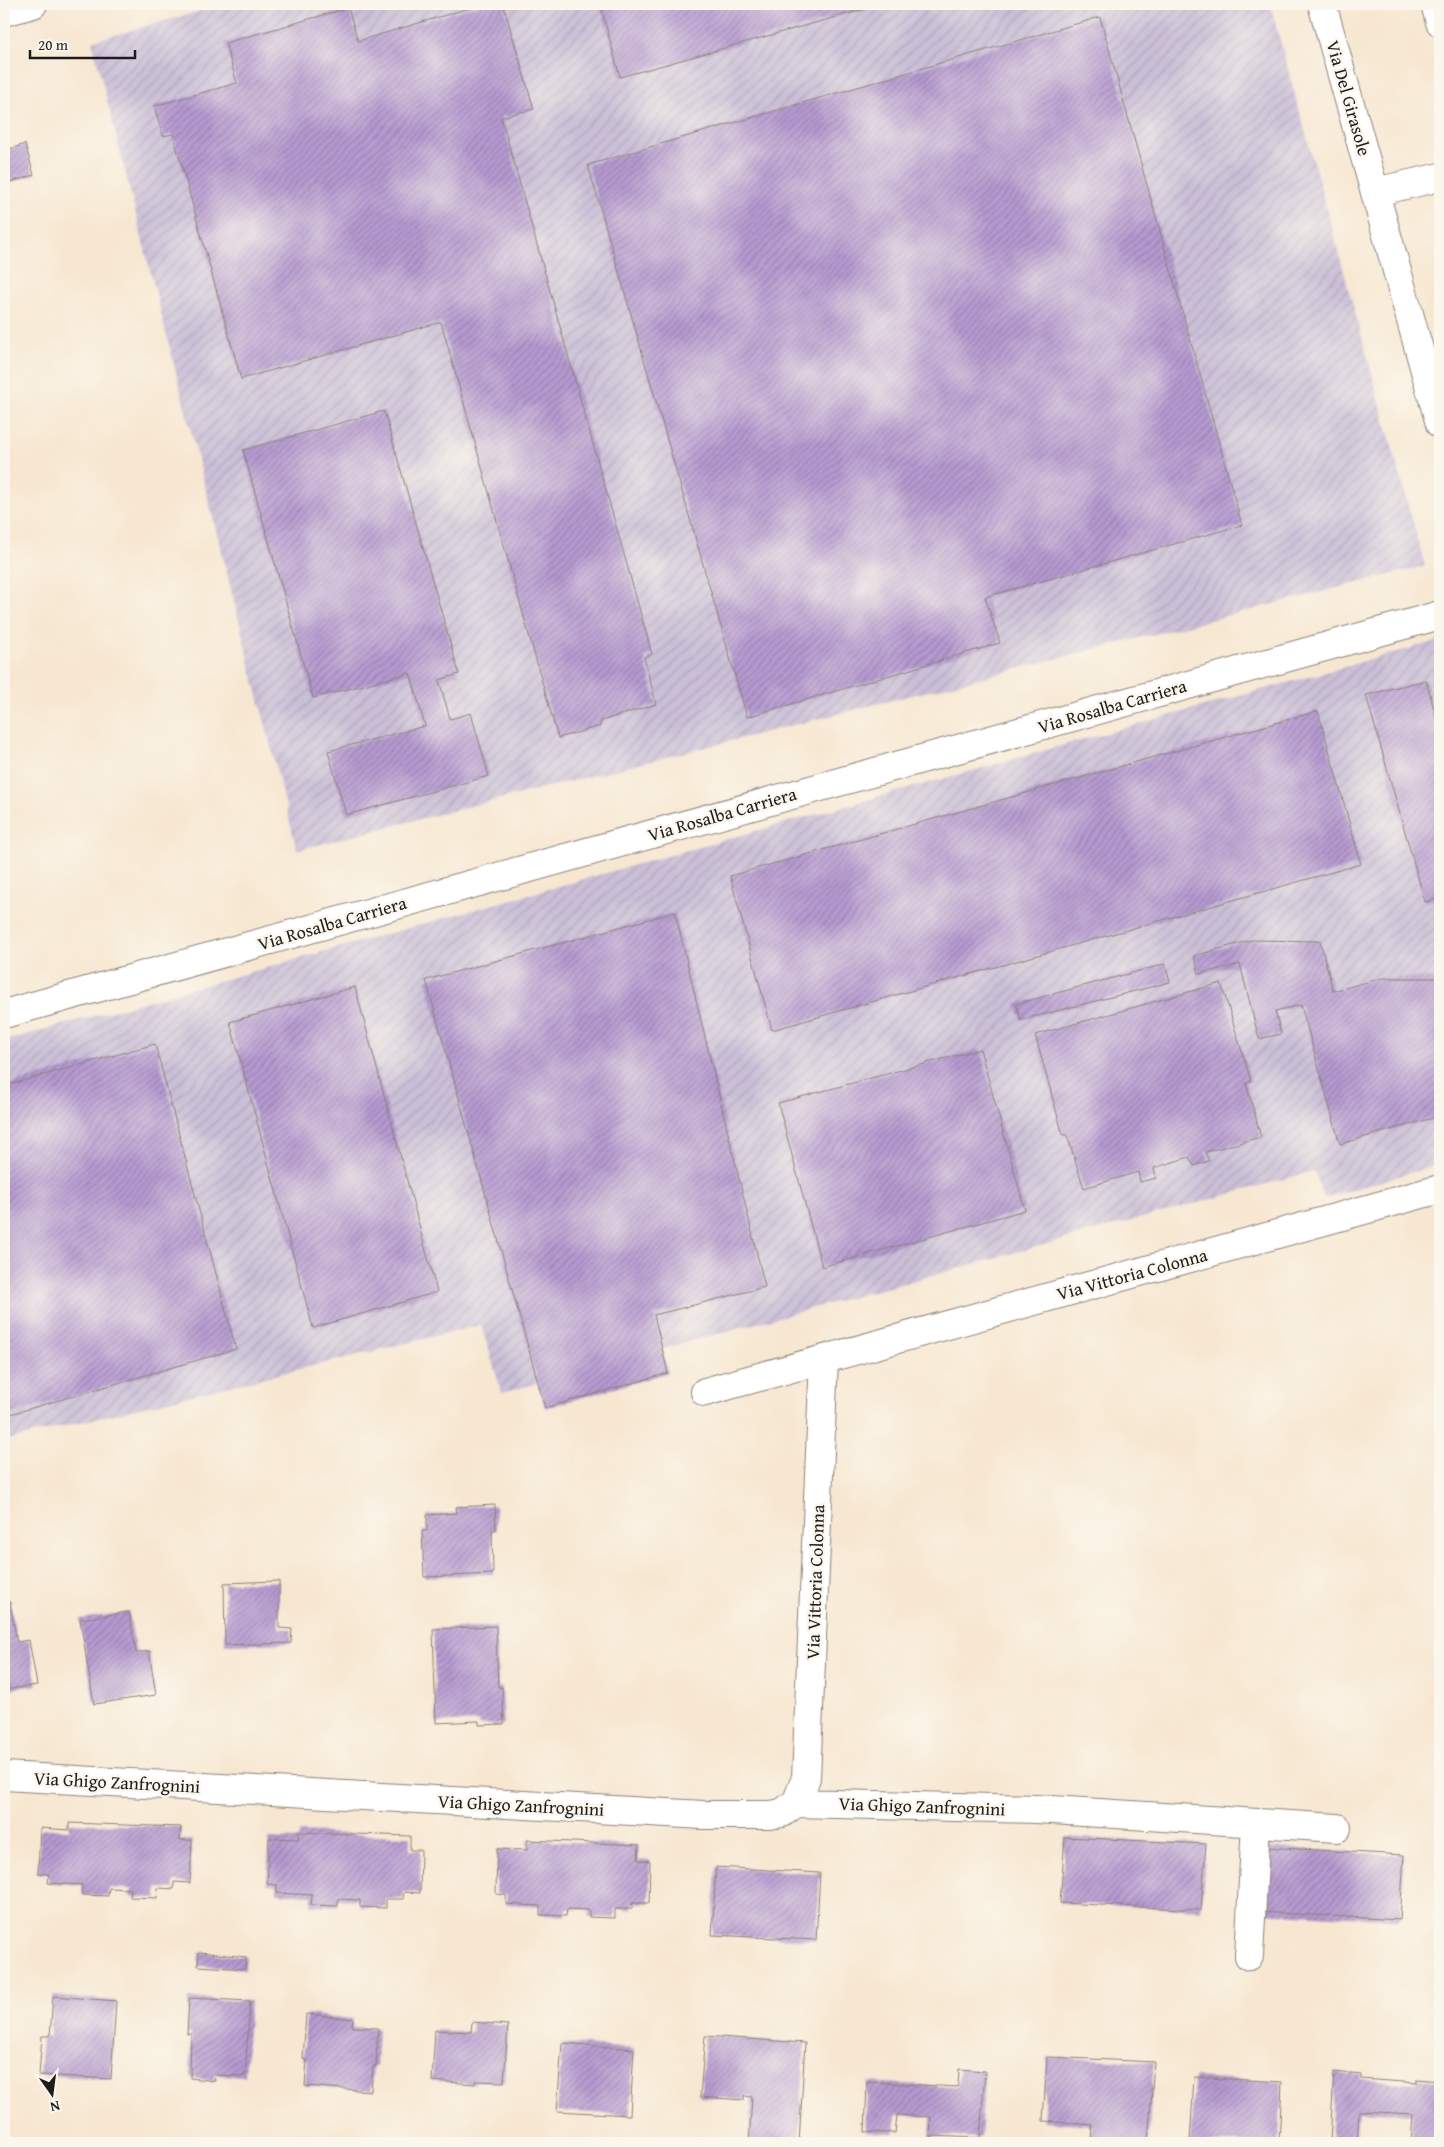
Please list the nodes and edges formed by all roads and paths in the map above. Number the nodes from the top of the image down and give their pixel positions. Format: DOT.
graph roads {
  1 [pos="33,4"];
  2 [pos="1322,4"];
  3 [pos="1435,4"];
  4 [pos="4,12"];
  5 [pos="1440,22"];
  6 [pos="1440,177"];
  7 [pos="1375,192"];
  8 [pos="1440,424"];
  9 [pos="1440,615"];
  10 [pos="4,1014"];
  11 [pos="1440,1189"];
  12 [pos="824,1359"];
  13 [pos="705,1392"];
  14 [pos="4,1776"];
  15 [pos="796,1803"];
  16 [pos="1256,1823"];
  17 [pos="1337,1828"];
  18 [pos="1249,1956"];
  1 -- 4 [label="street"];
  2 -- 7 [label="street, Via Del Girasole"];
  3 -- 5 [label="street"];
  6 -- 7 [label="street"];
  7 -- 8 [label="street, Via Del Girasole"];
  9 -- 10 [label="street, Via Rosalba Carriera"];
  11 -- 12 [label="street, Via Vittoria Colonna"];
  12 -- 13 [label="street, Via Vittoria Colonna"];
  12 -- 15 [label="street, Via Vittoria Colonna"];
  14 -- 15 [label="street, Via Ghigo Zanfrognini"];
  15 -- 16 [label="street, Via Ghigo Zanfrognini"];
  16 -- 17 [label="street, Via Ghigo Zanfrognini"];
  16 -- 18 [label="street"];
}
